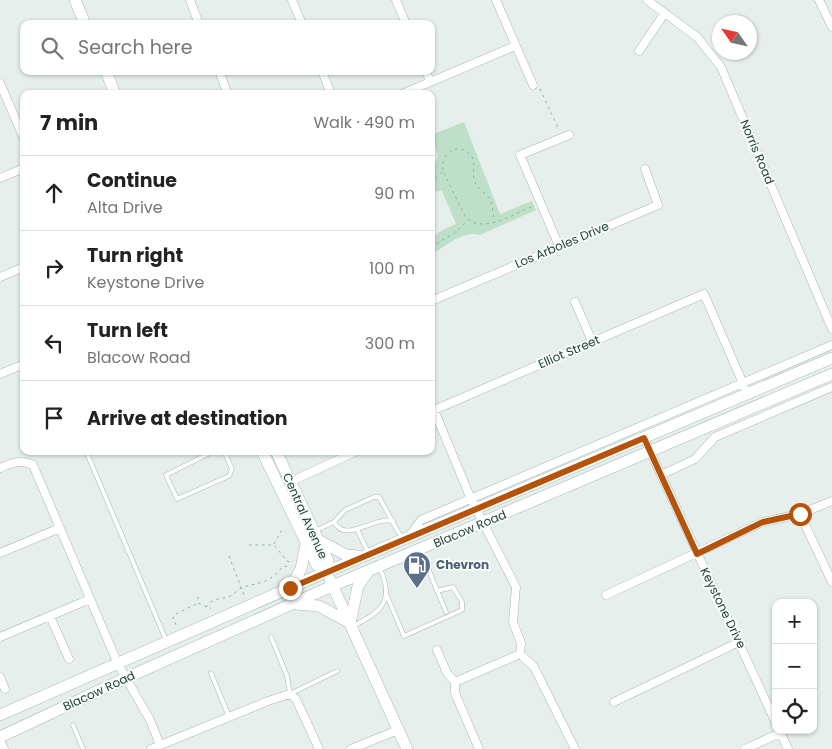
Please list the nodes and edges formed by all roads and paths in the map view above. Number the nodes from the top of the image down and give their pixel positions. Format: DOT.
graph roads {
  1 [pos="75,0"];
  2 [pos="190,0"];
  3 [pos="292,0"];
  4 [pos="396,0"];
  5 [pos="496,0"];
  6 [pos="647,0"];
  7 [pos="818,0"];
  8 [pos="664,14"];
  9 [pos="83,20"];
  10 [pos="198,20"];
  11 [pos="300,20"];
  12 [pos="404,20"];
  13 [pos="832,27"];
  14 [pos="515,46"];
  15 [pos="638,51"];
  16 [pos="108,75"];
  17 [pos="221,75"];
  18 [pos="324,75"];
  19 [pos="427,75"];
  20 [pos="430,82"];
  21 [pos="0,83"];
  22 [pos="533,85"];
  23 [pos="113,90"];
  24 [pos="226,90"];
  25 [pos="329,90"];
  26 [pos="411,90"];
  27 [pos="20,130"];
  28 [pos="565,137"];
  29 [pos="645,169"];
  30 [pos="20,170"];
  31 [pos="443,171"];
  32 [pos="0,178"];
  33 [pos="435,179"];
  34 [pos="540,203"];
  35 [pos="468,220"];
  36 [pos="495,221"];
  37 [pos="435,245"];
  38 [pos="559,246"];
  39 [pos="20,269"];
  40 [pos="0,277"];
  41 [pos="435,299"];
  42 [pos="575,302"];
  43 [pos="832,329"];
  44 [pos="592,341"];
  45 [pos="832,345"];
  46 [pos="832,358"];
  47 [pos="20,366"];
  48 [pos="0,374"];
  49 [pos="832,374"];
  50 [pos="832,387"];
  51 [pos="746,390"];
  52 [pos="435,410"];
  53 [pos="435,412"];
  54 [pos="644,438"];
  55 [pos="649,452"];
  56 [pos="88,455"];
  57 [pos="206,455"];
  58 [pos="226,455"];
  59 [pos="264,455"];
  60 [pos="278,455"];
  61 [pos="348,455"];
  62 [pos="0,468"];
  63 [pos="660,475"];
  64 [pos="290,482"];
  65 [pos="832,501"];
  66 [pos="473,504"];
  67 [pos="800,514"];
  68 [pos="393,521"];
  69 [pos="334,522"];
  70 [pos="483,523"];
  71 [pos="60,528"];
  72 [pos="283,528"];
  73 [pos="357,529"];
  74 [pos="312,538"];
  75 [pos="406,538"];
  76 [pos="249,545"];
  77 [pos="274,545"];
  78 [pos="420,550"];
  79 [pos="0,553"];
  80 [pos="697,554"];
  81 [pos="365,555"];
  82 [pos="230,556"];
  83 [pos="290,562"];
  84 [pos="295,564"];
  85 [pos="288,566"];
  86 [pos="294,569"];
  87 [pos="374,569"];
  88 [pos="326,572"];
  89 [pos="262,581"];
  90 [pos="832,582"];
  91 [pos="265,586"];
  92 [pos="332,586"];
  93 [pos="243,587"];
  94 [pos="290,588"];
  95 [pos="437,591"];
  96 [pos="244,595"];
  97 [pos="606,595"];
  98 [pos="387,596"];
  99 [pos="198,597"];
  100 [pos="90,599"];
  101 [pos="198,603"];
  102 [pos="291,605"];
  103 [pos="206,607"];
  104 [pos="212,609"];
  105 [pos="446,612"];
  106 [pos="50,616"];
  107 [pos="176,625"];
  108 [pos="350,625"];
  109 [pos="0,637"];
  110 [pos="271,637"];
  111 [pos="167,642"];
  112 [pos="739,642"];
  113 [pos="437,650"];
  114 [pos="520,654"];
  115 [pos="69,659"];
  116 [pos="118,664"];
  117 [pos="337,671"];
  118 [pos="210,673"];
  119 [pos="0,677"];
  120 [pos="126,678"];
  121 [pos="455,682"];
  122 [pos="5,689"];
  123 [pos="290,694"];
  124 [pos="614,702"];
  125 [pos="772,714"];
  126 [pos="0,716"];
  127 [pos="229,717"];
  128 [pos="72,726"];
  129 [pos="398,730"];
  130 [pos="776,734"];
  131 [pos="781,734"];
  132 [pos="0,738"];
  133 [pos="160,745"];
  134 [pos="4,749"];
  135 [pos="84,749"];
  136 [pos="151,749"];
  137 [pos="318,749"];
  138 [pos="351,749"];
  139 [pos="407,749"];
  140 [pos="478,749"];
  141 [pos="575,749"];
  142 [pos="745,749"];
  143 [pos="788,749"];
  1 -- 9 [label="main road"];
  2 -- 10 [label="street"];
  3 -- 11 [label="street"];
  4 -- 12 [label="street"];
  5 -- 14 [label="street"];
  6 -- 8 [label="street, Norris Road"];
  7 -- 13 [label="street"];
  8 -- 15 [label="street"];
  8 -- 43 [label="street, Norris Road"];
  14 -- 20 [label="street"];
  14 -- 22 [label="street"];
  16 -- 23 [label="main road"];
  17 -- 24 [label="street"];
  18 -- 25 [label="street"];
  19 -- 20 [label="street"];
  20 -- 26 [label="street"];
  21 -- 27 [label="street"];
  22 -- 28 [label="path"];
  28 -- 34 [label="street"];
  29 -- 38 [label="street, Los Arboles Drive"];
  30 -- 32 [label="street"];
  31 -- 33 [label="path"];
  31 -- 35 [label="path"];
  31 -- 36 [label="path"];
  34 -- 36 [label="path"];
  34 -- 38 [label="street"];
  35 -- 36 [label="path"];
  35 -- 37 [label="path"];
  38 -- 41 [label="street, Los Arboles Drive"];
  39 -- 40 [label="street"];
  42 -- 44 [label="street"];
  44 -- 51 [label="street, Elliot Street"];
  44 -- 52 [label="street, Elliot Street"];
  45 -- 51 [label="street, Blacow Road"];
  46 -- 51 [label="main road, Blacow Road"];
  47 -- 48 [label="street"];
  49 -- 55 [label="main road, Blacow Road"];
  50 -- 63 [label="street"];
  51 -- 54 [label="main road, Blacow Road"];
  51 -- 66 [label="street, Blacow Road"];
  53 -- 66 [label="street, Elliot Street"];
  54 -- 55 [label="street, Keystone Drive"];
  54 -- 66 [label="main road, Blacow Road"];
  55 -- 63 [label="street, Keystone Drive"];
  55 -- 70 [label="main road, Blacow Road"];
  56 -- 111 [label="lane"];
  57 -- 58 [label="lane"];
  59 -- 74 [label="main road, Central Avenue"];
  60 -- 64 [label="main road, Central Avenue"];
  61 -- 64 [label="street"];
  62 -- 71 [label="street"];
  63 -- 80 [label="street, Keystone Drive"];
  64 -- 74 [label="main road, Central Avenue"];
  65 -- 67 [label="street"];
  66 -- 70 [label="street"];
  66 -- 75 [label="main road, Blacow Road"];
  67 -- 80 [label="street"];
  67 -- 90 [label="street"];
  68 -- 69 [label="lane"];
  68 -- 73 [label="lane"];
  68 -- 75 [label="lane"];
  69 -- 73 [label="lane"];
  69 -- 74 [label="lane"];
  70 -- 78 [label="main road, Blacow Road"];
  70 -- 114 [label="street"];
  71 -- 79 [label="street"];
  71 -- 100 [label="street"];
  72 -- 77 [label="path"];
  73 -- 81 [label="lane"];
  74 -- 81 [label="main road"];
  74 -- 94 [label="main road"];
  75 -- 81 [label="main road, Blacow Road"];
  76 -- 77 [label="path"];
  77 -- 83 [label="path"];
  78 -- 87 [label="main road, Blacow Road"];
  78 -- 95 [label="lane"];
  80 -- 97 [label="street"];
  80 -- 112 [label="street, Keystone Drive"];
  81 -- 88 [label="main road, Blacow Road"];
  82 -- 93 [label="path"];
  83 -- 84 [label="path"];
  83 -- 85 [label="path"];
  85 -- 86 [label="path"];
  85 -- 89 [label="path"];
  87 -- 92 [label="main road, Blacow Road"];
  87 -- 98 [label="lane"];
  87 -- 108 [label="main road"];
  88 -- 92 [label="main road, Central Avenue"];
  88 -- 94 [label="main road, Blacow Road"];
  89 -- 91 [label="path"];
  89 -- 93 [label="path"];
  92 -- 102 [label="main road, Blacow Road"];
  92 -- 108 [label="main road, Central Avenue"];
  93 -- 96 [label="path"];
  93 -- 103 [label="path"];
  94 -- 111 [label="main road, Blacow Road"];
  95 -- 98 [label="lane"];
  95 -- 105 [label="lane"];
  98 -- 108 [label="lane"];
  99 -- 101 [label="path"];
  100 -- 106 [label="street"];
  100 -- 116 [label="street"];
  101 -- 103 [label="path"];
  101 -- 107 [label="path"];
  102 -- 108 [label="main road"];
  102 -- 120 [label="main road, Blacow Road"];
  103 -- 104 [label="path"];
  106 -- 109 [label="street"];
  106 -- 115 [label="street"];
  108 -- 129 [label="main road, Central Avenue"];
  110 -- 123 [label="lane"];
  111 -- 116 [label="main road, Blacow Road"];
  112 -- 124 [label="street"];
  112 -- 125 [label="street, Keystone Drive"];
  113 -- 121 [label="street"];
  114 -- 121 [label="street"];
  114 -- 141 [label="street"];
  116 -- 120 [label="street"];
  116 -- 126 [label="main road, Blacow Road"];
  117 -- 123 [label="lane"];
  118 -- 127 [label="lane"];
  119 -- 122 [label="street"];
  120 -- 132 [label="main road, Blacow Road"];
  120 -- 133 [label="street"];
  121 -- 140 [label="street"];
  123 -- 127 [label="street"];
  123 -- 137 [label="street"];
  127 -- 133 [label="street"];
  128 -- 135 [label="lane"];
  129 -- 138 [label="street"];
  129 -- 139 [label="main road, Central Avenue"];
  130 -- 142 [label="street"];
  131 -- 143 [label="street"];
  132 -- 134 [label="street"];
  133 -- 136 [label="street"];
}
